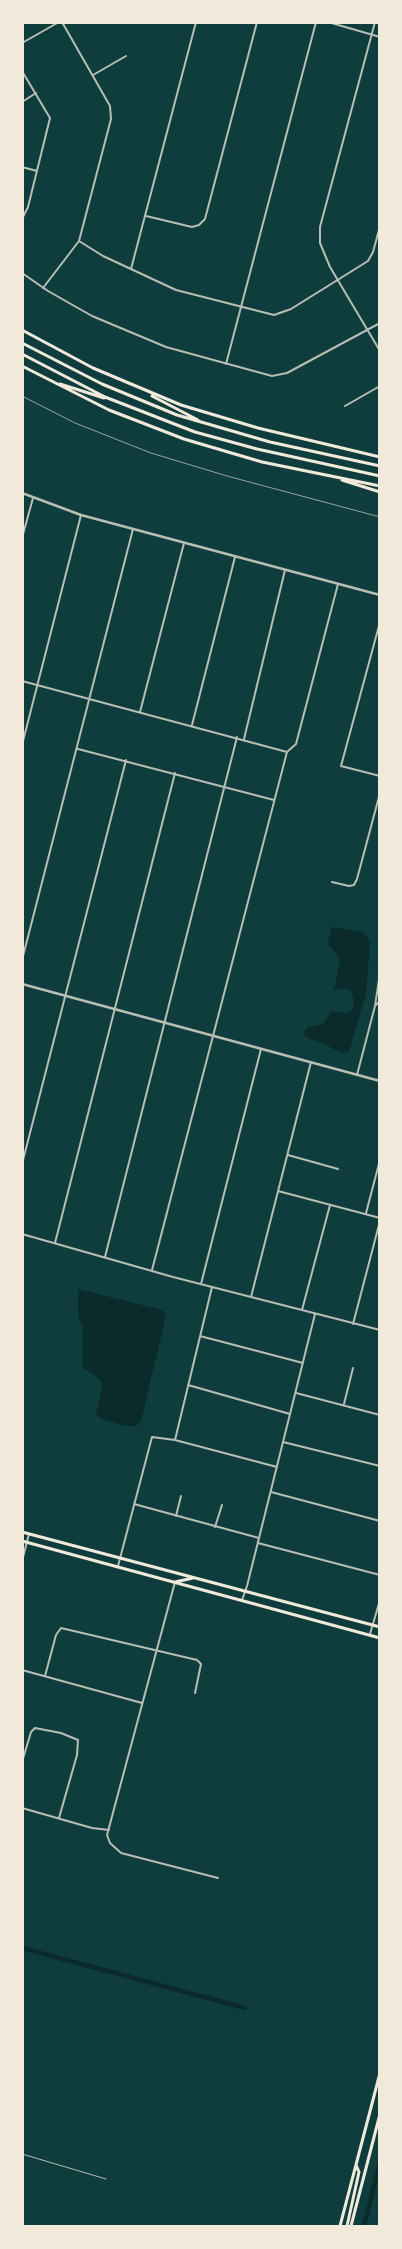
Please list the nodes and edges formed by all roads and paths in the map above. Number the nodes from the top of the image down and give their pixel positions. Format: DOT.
graph roads {
  1 [pos="60,22"];
  2 [pos="196,22"];
  3 [pos="257,22"];
  4 [pos="316,22"];
  5 [pos="328,22"];
  6 [pos="375,22"];
  7 [pos="372,34"];
  8 [pos="380,36"];
  9 [pos="22,43"];
  10 [pos="126,56"];
  11 [pos="22,71"];
  12 [pos="93,75"];
  13 [pos="36,93"];
  14 [pos="22,102"];
  15 [pos="22,167"];
  16 [pos="37,171"];
  17 [pos="146,216"];
  18 [pos="22,219"];
  19 [pos="380,226"];
  20 [pos="79,241"];
  21 [pos="131,270"];
  22 [pos="22,273"];
  23 [pos="339,280"];
  24 [pos="43,288"];
  25 [pos="241,308"];
  26 [pos="380,322"];
  27 [pos="22,330"];
  28 [pos="368,330"];
  29 [pos="22,343"];
  30 [pos="380,350"];
  31 [pos="22,354"];
  32 [pos="226,364"];
  33 [pos="22,366"];
  34 [pos="50,381"];
  35 [pos="380,386"];
  36 [pos="136,388"];
  37 [pos="120,403"];
  38 [pos="346,406"];
  39 [pos="208,425"];
  40 [pos="380,457"];
  41 [pos="380,466"];
  42 [pos="332,476"];
  43 [pos="380,476"];
  44 [pos="380,486"];
  45 [pos="22,492"];
  46 [pos="380,492"];
  47 [pos="33,498"];
  48 [pos="81,515"];
  49 [pos="133,529"];
  50 [pos="22,538"];
  51 [pos="184,543"];
  52 [pos="235,557"];
  53 [pos="285,570"];
  54 [pos="338,584"];
  55 [pos="380,596"];
  56 [pos="380,622"];
  57 [pos="22,681"];
  58 [pos="38,685"];
  59 [pos="90,699"];
  60 [pos="140,712"];
  61 [pos="192,725"];
  62 [pos="24,734"];
  63 [pos="237,737"];
  64 [pos="244,739"];
  65 [pos="22,745"];
  66 [pos="78,749"];
  67 [pos="287,752"];
  68 [pos="126,760"];
  69 [pos="175,773"];
  70 [pos="380,776"];
  71 [pos="224,788"];
  72 [pos="380,793"];
  73 [pos="274,800"];
  74 [pos="332,882"];
  75 [pos="22,960"];
  76 [pos="380,973"];
  77 [pos="22,984"];
  78 [pos="66,996"];
  79 [pos="380,1002"];
  80 [pos="375,1006"];
  81 [pos="115,1009"];
  82 [pos="164,1023"];
  83 [pos="213,1035"];
  84 [pos="262,1049"];
  85 [pos="311,1062"];
  86 [pos="356,1075"];
  87 [pos="380,1081"];
  88 [pos="287,1155"];
  89 [pos="380,1160"];
  90 [pos="22,1164"];
  91 [pos="338,1169"];
  92 [pos="278,1190"];
  93 [pos="330,1205"];
  94 [pos="365,1214"];
  95 [pos="380,1219"];
  96 [pos="22,1234"];
  97 [pos="55,1243"];
  98 [pos="105,1257"];
  99 [pos="152,1270"];
  100 [pos="201,1284"];
  101 [pos="212,1287"];
  102 [pos="251,1297"];
  103 [pos="302,1310"];
  104 [pos="315,1314"];
  105 [pos="353,1324"];
  106 [pos="380,1330"];
  107 [pos="200,1336"];
  108 [pos="303,1363"];
  109 [pos="354,1368"];
  110 [pos="188,1385"];
  111 [pos="296,1393"];
  112 [pos="344,1405"];
  113 [pos="290,1414"];
  114 [pos="380,1415"];
  115 [pos="175,1440"];
  116 [pos="283,1442"];
  117 [pos="380,1466"];
  118 [pos="277,1467"];
  119 [pos="271,1492"];
  120 [pos="181,1496"];
  121 [pos="134,1504"];
  122 [pos="222,1505"];
  123 [pos="176,1516"];
  124 [pos="380,1522"];
  125 [pos="215,1527"];
  126 [pos="22,1532"];
  127 [pos="30,1534"];
  128 [pos="259,1538"];
  129 [pos="22,1542"];
  130 [pos="27,1543"];
  131 [pos="258,1543"];
  132 [pos="120,1558"];
  133 [pos="22,1561"];
  134 [pos="118,1567"];
  135 [pos="380,1575"];
  136 [pos="194,1577"];
  137 [pos="175,1582"];
  138 [pos="245,1591"];
  139 [pos="242,1600"];
  140 [pos="380,1600"];
  141 [pos="373,1625"];
  142 [pos="380,1627"];
  143 [pos="370,1635"];
  144 [pos="380,1638"];
  145 [pos="155,1651"];
  146 [pos="22,1670"];
  147 [pos="45,1676"];
  148 [pos="195,1693"];
  149 [pos="142,1703"];
  150 [pos="22,1762"];
  151 [pos="22,1808"];
  152 [pos="58,1818"];
  153 [pos="109,1830"];
  154 [pos="218,1878"];
  155 [pos="380,2074"];
  156 [pos="380,2114"];
  157 [pos="22,2154"];
  158 [pos="356,2164"];
  159 [pos="106,2179"];
  160 [pos="340,2226"];
  161 [pos="347,2226"];
  162 [pos="351,2226"];
  1 -- 9 [label="street"];
  1 -- 12 [label="street"];
  2 -- 17 [label="street"];
  3 -- 17 [label="street"];
  4 -- 25 [label="street"];
  5 -- 7 [label="street"];
  6 -- 7 [label="street"];
  7 -- 8 [label="street"];
  7 -- 23 [label="street"];
  10 -- 12 [label="street"];
  11 -- 13 [label="street"];
  12 -- 20 [label="street"];
  13 -- 14 [label="street"];
  13 -- 16 [label="street"];
  15 -- 16 [label="street"];
  16 -- 18 [label="street"];
  17 -- 21 [label="street"];
  19 -- 23 [label="street"];
  20 -- 21 [label="street"];
  20 -- 24 [label="street"];
  21 -- 25 [label="street"];
  22 -- 24 [label="street"];
  23 -- 25 [label="street"];
  23 -- 28 [label="street"];
  24 -- 32 [label="street"];
  25 -- 32 [label="street"];
  26 -- 28 [label="street"];
  27 -- 36 [label="main road"];
  28 -- 30 [label="street"];
  28 -- 32 [label="street"];
  29 -- 39 [label="main road"];
  31 -- 37 [label="main road"];
  33 -- 34 [label="main road"];
  34 -- 37 [label="main road"];
  34 -- 42 [label="main road"];
  35 -- 38 [label="street"];
  36 -- 39 [label="main road"];
  36 -- 40 [label="main road"];
  37 -- 43 [label="main road"];
  39 -- 41 [label="main road"];
  42 -- 44 [label="main road"];
  42 -- 46 [label="main road"];
  45 -- 47 [label="street"];
  47 -- 48 [label="street"];
  47 -- 50 [label="street"];
  48 -- 49 [label="street"];
  48 -- 58 [label="street"];
  49 -- 51 [label="street"];
  49 -- 59 [label="street"];
  51 -- 52 [label="street"];
  51 -- 60 [label="street"];
  52 -- 53 [label="street"];
  52 -- 61 [label="street"];
  53 -- 54 [label="street"];
  53 -- 64 [label="street"];
  54 -- 55 [label="street"];
  54 -- 67 [label="street"];
  56 -- 70 [label="street"];
  57 -- 58 [label="street"];
  58 -- 59 [label="street"];
  58 -- 62 [label="street"];
  59 -- 60 [label="street"];
  59 -- 66 [label="street"];
  60 -- 61 [label="street"];
  61 -- 63 [label="street"];
  62 -- 65 [label="street"];
  63 -- 64 [label="street"];
  63 -- 71 [label="street"];
  64 -- 67 [label="street"];
  66 -- 68 [label="street"];
  66 -- 75 [label="street"];
  67 -- 73 [label="street"];
  68 -- 69 [label="street"];
  68 -- 78 [label="street"];
  69 -- 71 [label="street"];
  69 -- 81 [label="street"];
  71 -- 73 [label="street"];
  71 -- 82 [label="street"];
  72 -- 74 [label="street"];
  73 -- 83 [label="street"];
  76 -- 80 [label="street"];
  77 -- 78 [label="street"];
  78 -- 81 [label="street"];
  78 -- 90 [label="street"];
  79 -- 80 [label="street"];
  80 -- 86 [label="street"];
  81 -- 82 [label="street"];
  81 -- 97 [label="street"];
  82 -- 83 [label="street"];
  82 -- 98 [label="street"];
  83 -- 84 [label="street"];
  83 -- 99 [label="street"];
  84 -- 85 [label="street"];
  84 -- 100 [label="street"];
  85 -- 86 [label="street"];
  85 -- 88 [label="street"];
  86 -- 87 [label="street"];
  88 -- 91 [label="street"];
  88 -- 92 [label="street"];
  89 -- 94 [label="street"];
  92 -- 93 [label="street"];
  92 -- 102 [label="street"];
  93 -- 94 [label="street"];
  93 -- 103 [label="street"];
  94 -- 95 [label="street"];
  95 -- 105 [label="street"];
  96 -- 97 [label="street"];
  97 -- 98 [label="street"];
  98 -- 99 [label="street"];
  99 -- 100 [label="street"];
  100 -- 101 [label="street"];
  101 -- 102 [label="street"];
  101 -- 107 [label="street"];
  102 -- 103 [label="street"];
  103 -- 104 [label="street"];
  104 -- 105 [label="street"];
  104 -- 108 [label="street"];
  105 -- 106 [label="street"];
  107 -- 108 [label="street"];
  107 -- 110 [label="street"];
  108 -- 111 [label="street"];
  109 -- 112 [label="street"];
  110 -- 113 [label="street"];
  110 -- 115 [label="street"];
  111 -- 112 [label="street"];
  111 -- 113 [label="street"];
  112 -- 114 [label="street"];
  113 -- 116 [label="street"];
  115 -- 118 [label="street"];
  115 -- 121 [label="street"];
  116 -- 117 [label="street"];
  116 -- 118 [label="street"];
  118 -- 119 [label="street"];
  119 -- 124 [label="street"];
  119 -- 128 [label="street"];
  120 -- 123 [label="street"];
  121 -- 123 [label="street"];
  121 -- 132 [label="street"];
  122 -- 125 [label="street"];
  123 -- 125 [label="street"];
  125 -- 128 [label="street"];
  126 -- 127 [label="main road"];
  127 -- 130 [label="street"];
  127 -- 132 [label="main road"];
  128 -- 131 [label="street"];
  129 -- 130 [label="main road"];
  130 -- 133 [label="street"];
  130 -- 134 [label="main road"];
  131 -- 135 [label="street"];
  131 -- 138 [label="street"];
  132 -- 134 [label="street"];
  132 -- 136 [label="main road"];
  134 -- 137 [label="main road"];
  136 -- 137 [label="main road"];
  136 -- 138 [label="main road"];
  137 -- 139 [label="main road"];
  137 -- 145 [label="street"];
  138 -- 139 [label="street"];
  138 -- 141 [label="main road"];
  139 -- 143 [label="main road"];
  140 -- 141 [label="street"];
  141 -- 142 [label="main road"];
  141 -- 143 [label="street"];
  143 -- 144 [label="main road"];
  145 -- 147 [label="street"];
  145 -- 148 [label="street"];
  145 -- 149 [label="street"];
  146 -- 147 [label="street"];
  147 -- 149 [label="street"];
  149 -- 153 [label="street"];
  150 -- 152 [label="street"];
  151 -- 152 [label="street"];
  152 -- 153 [label="street"];
  153 -- 154 [label="street"];
  155 -- 158 [label="main road"];
  156 -- 162 [label="main road"];
  157 -- 159 [label="street"];
  158 -- 160 [label="main road"];
  158 -- 161 [label="main road"];
}
